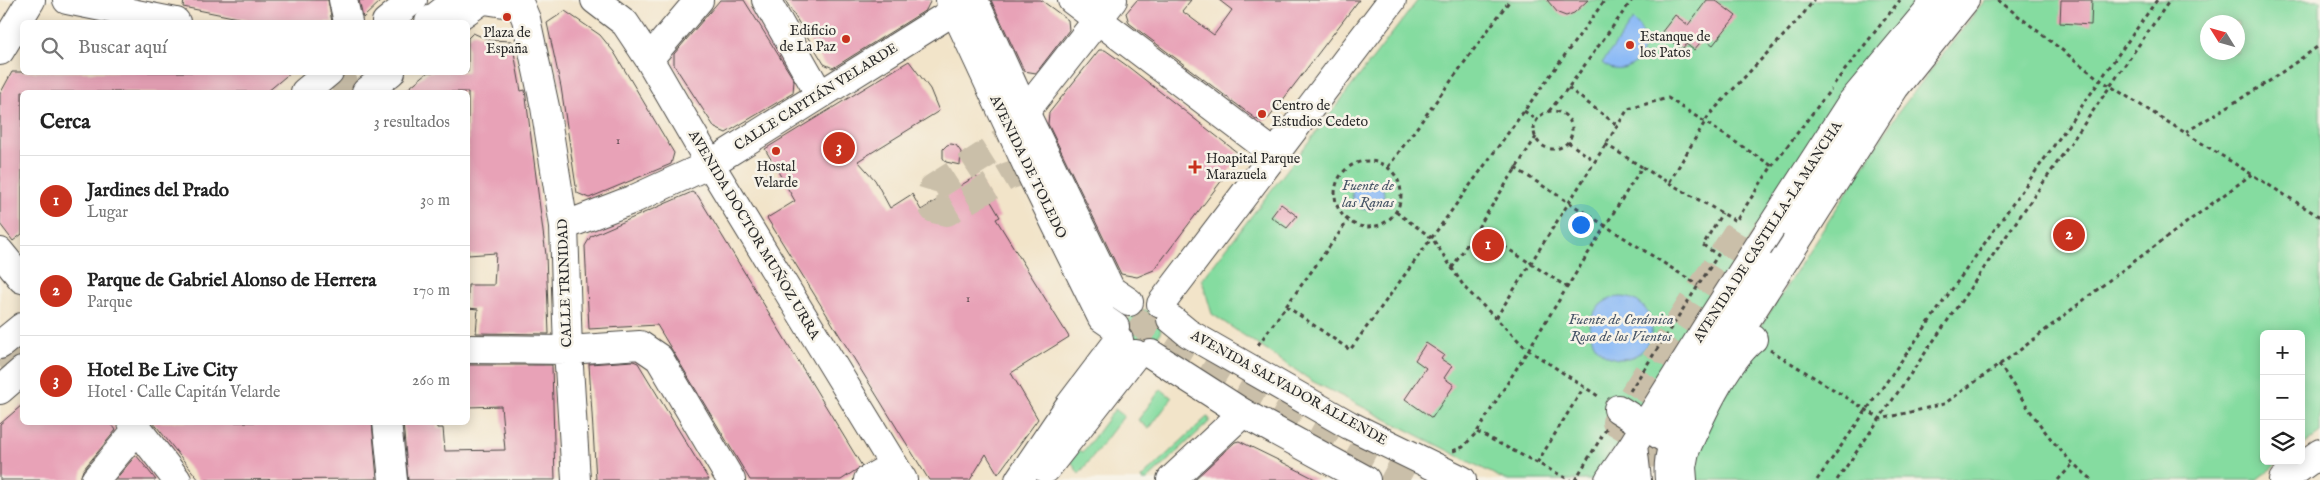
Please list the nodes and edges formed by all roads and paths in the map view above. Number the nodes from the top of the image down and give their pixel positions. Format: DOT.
graph roads {
  1 [pos="31,0"];
  2 [pos="67,0"];
  3 [pos="343,0"];
  4 [pos="413,0"];
  5 [pos="434,0"];
  6 [pos="457,0"];
  7 [pos="484,0"];
  8 [pos="518,0"];
  9 [pos="595,0"];
  10 [pos="699,0"];
  11 [pos="766,0"];
  12 [pos="1072,0"];
  13 [pos="1392,0"];
  14 [pos="1510,0"];
  15 [pos="1604,0"];
  16 [pos="1632,0"];
  17 [pos="1814,0"];
  18 [pos="1937,0"];
  19 [pos="1965,0"];
  20 [pos="1998,0"];
  21 [pos="2157,0"];
  22 [pos="2170,0"];
  23 [pos="959,4"];
  24 [pos="1105,10"];
  25 [pos="166,20"];
  26 [pos="348,20"];
  27 [pos="388,20"];
  28 [pos="410,20"];
  29 [pos="432,20"];
  30 [pos="455,20"];
  31 [pos="2320,45"];
  32 [pos="0,51"];
  33 [pos="649,59"];
  34 [pos="325,75"];
  35 [pos="387,75"];
  36 [pos="2099,79"];
  37 [pos="2110,86"];
  38 [pos="1895,87"];
  39 [pos="1568,88"];
  40 [pos="307,90"];
  41 [pos="368,90"];
  42 [pos="820,95"];
  43 [pos="1524,111"];
  44 [pos="1549,111"];
  45 [pos="1025,112"];
  46 [pos="1537,120"];
  47 [pos="1705,122"];
  48 [pos="1617,125"];
  49 [pos="2186,132"];
  50 [pos="1536,138"];
  51 [pos="1568,142"];
  52 [pos="1606,144"];
  53 [pos="1275,154"];
  54 [pos="1595,161"];
  55 [pos="710,164"];
  56 [pos="1388,167"];
  57 [pos="1642,167"];
  58 [pos="1515,168"];
  59 [pos="2252,174"];
  60 [pos="1669,183"];
  61 [pos="1567,202"];
  62 [pos="1396,212"];
  63 [pos="1722,213"];
  64 [pos="2320,217"];
  65 [pos="1348,221"];
  66 [pos="564,226"];
  67 [pos="1605,227"];
  68 [pos="1477,228"];
  69 [pos="1786,228"];
  70 [pos="1432,238"];
  71 [pos="0,252"];
  72 [pos="1530,263"];
  73 [pos="1762,266"];
  74 [pos="1452,268"];
  75 [pos="20,277"];
  76 [pos="1698,285"];
  77 [pos="1567,287"];
  78 [pos="1129,302"];
  79 [pos="1286,306"];
  80 [pos="1166,311"];
  81 [pos="1496,318"];
  82 [pos="20,328"];
  83 [pos="1753,339"];
  84 [pos="1130,344"];
  85 [pos="0,345"];
  86 [pos="1258,345"];
  87 [pos="1527,349"];
  88 [pos="470,350"];
  89 [pos="568,350"];
  90 [pos="1722,360"];
  91 [pos="1999,364"];
  92 [pos="20,373"];
  93 [pos="1584,387"];
  94 [pos="0,390"];
  95 [pos="1618,409"];
  96 [pos="1866,410"];
  97 [pos="1243,413"];
  98 [pos="1881,419"];
  99 [pos="387,425"];
  100 [pos="135,426"];
  101 [pos="1477,432"];
  102 [pos="1451,452"];
  103 [pos="2320,453"];
  104 [pos="1656,455"];
  105 [pos="1537,463"];
  106 [pos="2072,465"];
  107 [pos="898,472"];
  108 [pos="95,480"];
  109 [pos="177,480"];
  110 [pos="393,480"];
  111 [pos="576,480"];
  112 [pos="731,480"];
  113 [pos="868,480"];
  114 [pos="1019,480"];
  115 [pos="1038,480"];
  116 [pos="1172,480"];
  117 [pos="1366,480"];
  118 [pos="1462,480"];
  119 [pos="1570,480"];
  120 [pos="1575,480"];
  121 [pos="1608,480"];
  122 [pos="1683,480"];
  123 [pos="1818,480"];
  124 [pos="1837,480"];
  125 [pos="2058,480"];
  126 [pos="2093,480"];
  127 [pos="2283,480"];
  1 -- 32 [label="street"];
  2 -- 25 [label="street"];
  3 -- 26 [label="street"];
  4 -- 27 [label="street"];
  5 -- 28 [label="street"];
  6 -- 29 [label="street"];
  7 -- 8 [label="street"];
  7 -- 30 [label="street"];
  8 -- 66 [label="street, CALLE TRINIDAD"];
  9 -- 33 [label="street, AVENIDA DOCTOR MUÑOZ URRA"];
  10 -- 33 [label="street"];
  11 -- 42 [label="street"];
  12 -- 24 [label="street"];
  13 -- 53 [label="street"];
  14 -- 56 [label="path"];
  15 -- 43 [label="path"];
  16 -- 39 [label="path"];
  17 -- 47 [label="path"];
  18 -- 104 [label="street, AVENIDA DE CASTILLA-LA MANCHA"];
  19 -- 38 [label="street, AVENIDA DE CASTILLA-LA MANCHA"];
  20 -- 36 [label="path"];
  21 -- 36 [label="path"];
  22 -- 37 [label="path"];
  23 -- 42 [label="street, CALLE CAPITÁN VELARDE"];
  23 -- 45 [label="street, AVENIDA DE TOLEDO"];
  23 -- 84 [label="street, AVENIDA DE TOLEDO"];
  24 -- 45 [label="street"];
  24 -- 53 [label="street"];
  31 -- 49 [label="path"];
  33 -- 55 [label="street, AVENIDA DOCTOR MUÑOZ URRA"];
  34 -- 40 [label="street"];
  35 -- 41 [label="street"];
  36 -- 37 [label="path"];
  36 -- 96 [label="path"];
  37 -- 49 [label="path"];
  37 -- 98 [label="path"];
  38 -- 69 [label="street"];
  38 -- 90 [label="street, AVENIDA DE CASTILLA-LA MANCHA"];
  39 -- 44 [label="path"];
  39 -- 48 [label="path"];
  42 -- 55 [label="street, CALLE CAPITÁN VELARDE"];
  43 -- 46 [label="path"];
  43 -- 70 [label="path"];
  44 -- 46 [label="path"];
  44 -- 51 [label="path"];
  45 -- 78 [label="street, AVENIDA DE TOLEDO"];
  46 -- 50 [label="path"];
  47 -- 48 [label="path"];
  47 -- 60 [label="path"];
  47 -- 63 [label="path"];
  48 -- 52 [label="path"];
  49 -- 59 [label="path"];
  50 -- 51 [label="path"];
  50 -- 58 [label="path"];
  51 -- 54 [label="path"];
  52 -- 54 [label="path"];
  52 -- 57 [label="path"];
  53 -- 80 [label="street"];
  54 -- 61 [label="path"];
  55 -- 66 [label="street, CALLE CAPITÁN VELARDE"];
  55 -- 107 [label="street, AVENIDA DOCTOR MUÑOZ URRA"];
  56 -- 62 [label="path"];
  56 -- 65 [label="path"];
  57 -- 60 [label="path"];
  57 -- 67 [label="path"];
  58 -- 61 [label="path"];
  58 -- 68 [label="path"];
  59 -- 64 [label="path"];
  59 -- 91 [label="path"];
  60 -- 63 [label="path"];
  61 -- 67 [label="path"];
  61 -- 72 [label="path"];
  62 -- 65 [label="path"];
  62 -- 70 [label="path"];
  63 -- 76 [label="path"];
  65 -- 79 [label="path"];
  66 -- 89 [label="street, CALLE TRINIDAD"];
  67 -- 76 [label="path"];
  67 -- 77 [label="path"];
  68 -- 72 [label="path"];
  68 -- 74 [label="path"];
  70 -- 74 [label="path"];
  70 -- 79 [label="path"];
  71 -- 75 [label="street"];
  72 -- 77 [label="path"];
  72 -- 81 [label="path"];
  73 -- 90 [label="street"];
  74 -- 81 [label="path"];
  76 -- 95 [label="path"];
  77 -- 87 [label="path"];
  78 -- 80 [label="street"];
  78 -- 84 [label="street"];
  79 -- 86 [label="path"];
  80 -- 84 [label="street"];
  80 -- 118 [label="street, AVENIDA SALVADOR ALLENDE"];
  81 -- 87 [label="path"];
  82 -- 85 [label="street"];
  83 -- 96 [label="path"];
  83 -- 104 [label="street"];
  84 -- 97 [label="street"];
  84 -- 114 [label="street"];
  84 -- 115 [label="street"];
  87 -- 93 [label="path"];
  87 -- 101 [label="path"];
  88 -- 89 [label="street"];
  89 -- 111 [label="street, CALLE TRINIDAD"];
  89 -- 112 [label="street"];
  90 -- 104 [label="street, AVENIDA DE CASTILLA-LA MANCHA"];
  91 -- 98 [label="path"];
  91 -- 106 [label="path"];
  92 -- 94 [label="street"];
  93 -- 95 [label="path"];
  93 -- 105 [label="path"];
  95 -- 104 [label="street"];
  95 -- 120 [label="path"];
  96 -- 98 [label="path"];
  96 -- 123 [label="path"];
  97 -- 116 [label="street"];
  97 -- 117 [label="street"];
  98 -- 124 [label="path"];
  99 -- 110 [label="street"];
  100 -- 108 [label="street"];
  100 -- 109 [label="street"];
  101 -- 102 [label="path"];
  101 -- 105 [label="path"];
  103 -- 127 [label="street"];
  104 -- 121 [label="street"];
  104 -- 122 [label="street"];
  105 -- 119 [label="path"];
  106 -- 125 [label="path"];
  106 -- 126 [label="path"];
  107 -- 113 [label="street"];
}
